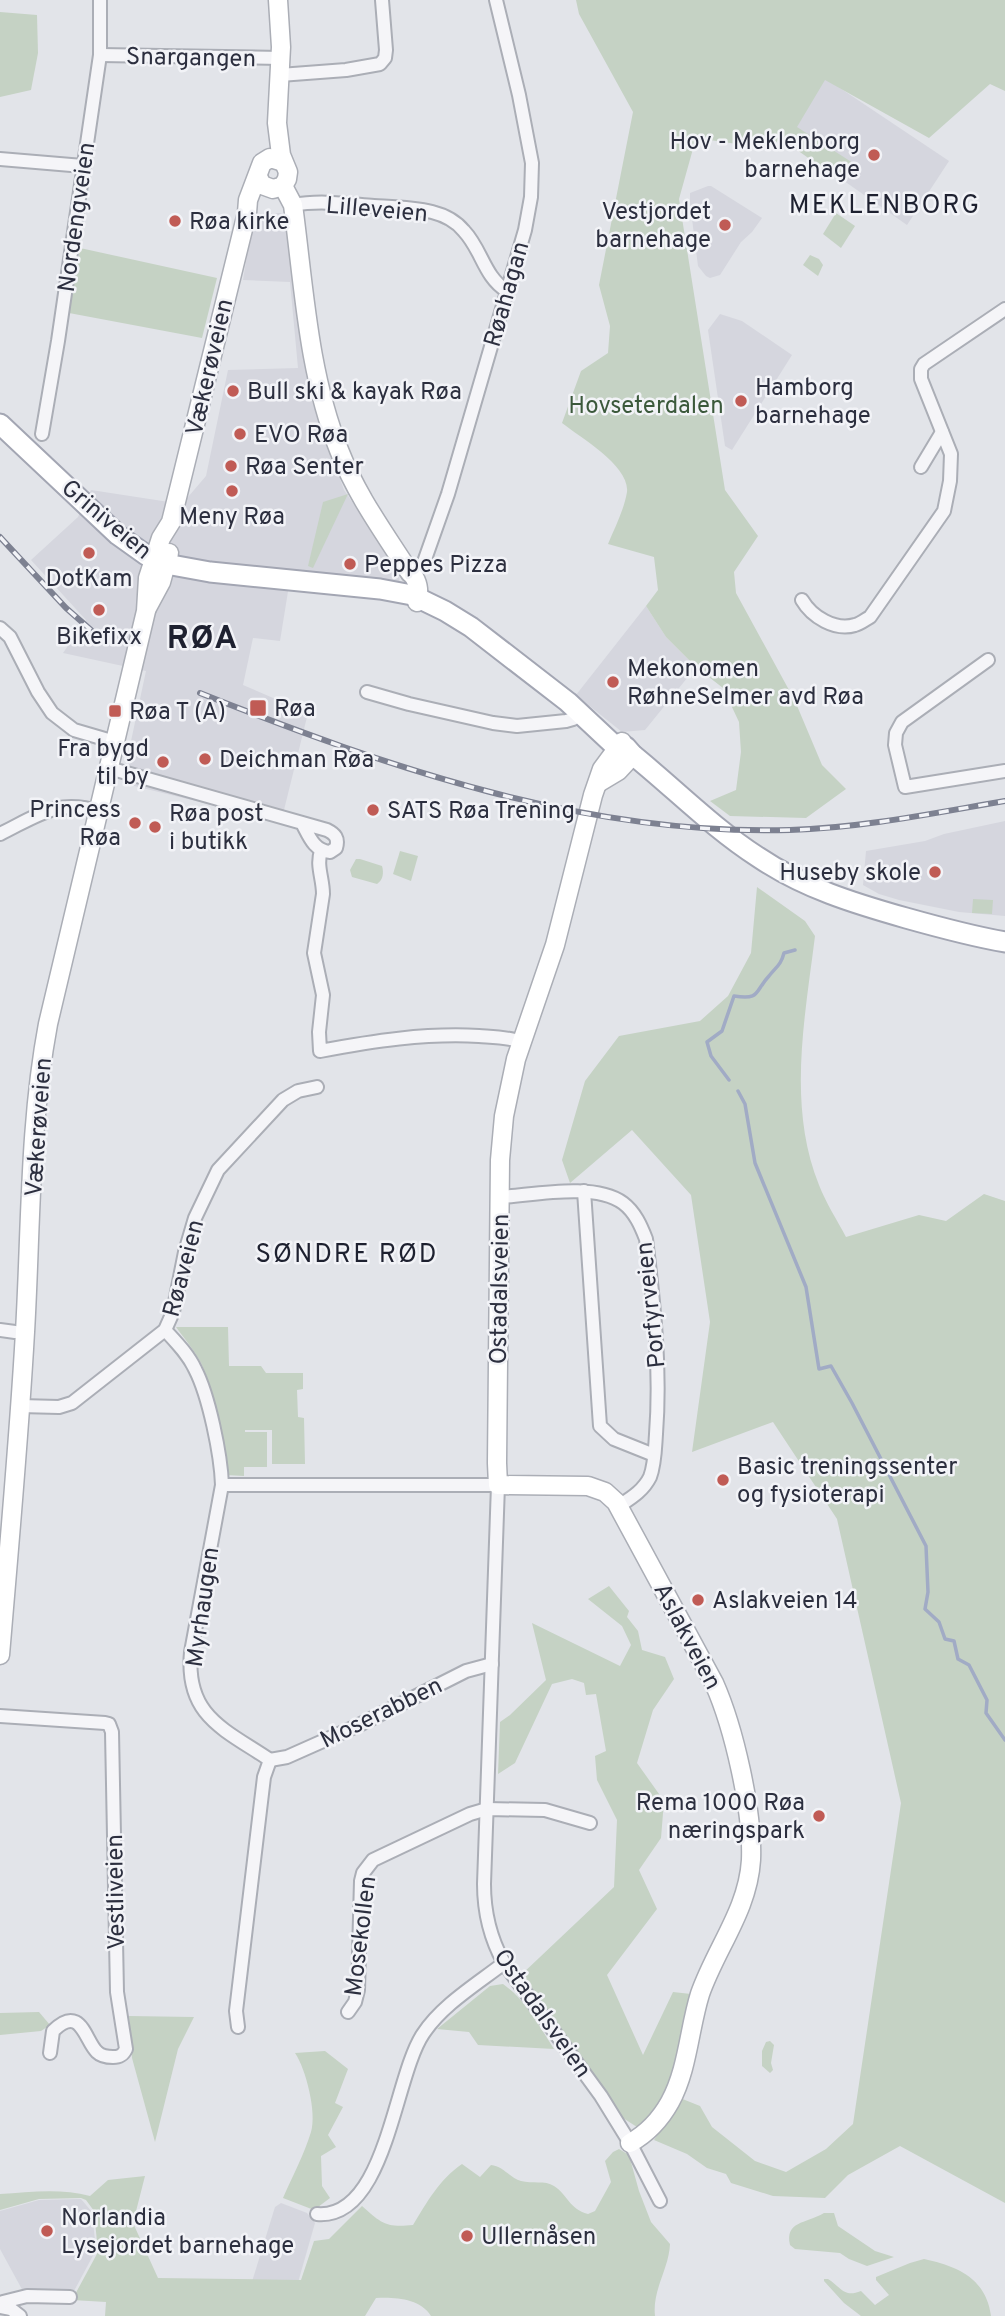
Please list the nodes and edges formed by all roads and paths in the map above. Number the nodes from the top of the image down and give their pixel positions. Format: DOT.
graph roads {
  1 [pos="100,0"];
  2 [pos="278,0"];
  3 [pos="382,0"];
  4 [pos="496,0"];
  5 [pos="100,55"];
  6 [pos="281,66"];
  7 [pos="0,159"];
  8 [pos="274,161"];
  9 [pos="83,166"];
  10 [pos="270,184"];
  11 [pos="293,205"];
  12 [pos="507,291"];
  13 [pos="1005,309"];
  14 [pos="0,424"];
  15 [pos="943,432"];
  16 [pos="42,434"];
  17 [pos="921,467"];
  18 [pos="160,562"];
  19 [pos="412,589"];
  20 [pos="802,600"];
  21 [pos="0,628"];
  22 [pos="988,660"];
  23 [pos="367,692"];
  24 [pos="582,715"];
  25 [pos="115,742"];
  26 [pos="624,749"];
  27 [pos="109,768"];
  28 [pos="1005,771"];
  29 [pos="100,812"];
  30 [pos="302,823"];
  31 [pos="0,834"];
  32 [pos="321,850"];
  33 [pos="880,911"];
  34 [pos="1005,929"];
  35 [pos="1005,942"];
  36 [pos="522,1042"];
  37 [pos="317,1087"];
  38 [pos="584,1191"];
  39 [pos="500,1196"];
  40 [pos="0,1330"];
  41 [pos="165,1330"];
  42 [pos="15,1332"];
  43 [pos="20,1406"];
  44 [pos="654,1455"];
  45 [pos="222,1485"];
  46 [pos="498,1485"];
  47 [pos="619,1506"];
  48 [pos="2,1602"];
  49 [pos="0,1655"];
  50 [pos="492,1664"];
  51 [pos="0,1716"];
  52 [pos="270,1760"];
  53 [pos="487,1809"];
  54 [pos="590,1824"];
  55 [pos="504,1963"];
  56 [pos="348,2012"];
  57 [pos="238,2027"];
  58 [pos="50,2053"];
  59 [pos="630,2143"];
  60 [pos="660,2201"];
  61 [pos="317,2214"];
  62 [pos="70,2297"];
  63 [pos="1,2305"];
  64 [pos="20,2316"];
  1 -- 5 [label="street, Nordengveien"];
  2 -- 6 [label="street"];
  3 -- 6 [label="street, Snargangen"];
  4 -- 12 [label="street, Røahagan"];
  5 -- 6 [label="street, Snargangen"];
  5 -- 9 [label="street, Nordengveien"];
  6 -- 8 [label="street"];
  7 -- 9 [label="street"];
  8 -- 10 [label="street, Vækerøveien"];
  8 -- 10 [label="street"];
  9 -- 16 [label="street, Nordengveien"];
  10 -- 11 [label="street"];
  10 -- 18 [label="street, Vækerøveien"];
  11 -- 12 [label="street, Lilleveien"];
  11 -- 19 [label="street"];
  12 -- 19 [label="street, Røahagan"];
  13 -- 15 [label="street"];
  14 -- 18 [label="main road, Griniveien"];
  15 -- 17 [label="street"];
  15 -- 20 [label="street"];
  18 -- 19 [label="main road, Griniveien"];
  18 -- 25 [label="street, Vækerøveien"];
  19 -- 24 [label="main road"];
  21 -- 25 [label="street"];
  22 -- 28 [label="street"];
  23 -- 24 [label="street"];
  24 -- 26 [label="main road"];
  25 -- 27 [label="street, Vækerøveien"];
  26 -- 33 [label="main road"];
  26 -- 36 [label="street, Ostadalsveien"];
  27 -- 29 [label="street, Vækerøveien"];
  27 -- 30 [label="street"];
  29 -- 31 [label="street"];
  29 -- 43 [label="street, Vækerøveien"];
  30 -- 32 [label="street"];
  30 -- 32 [label="street"];
  32 -- 36 [label="street"];
  33 -- 34 [label="main road"];
  33 -- 35 [label="main road"];
  36 -- 39 [label="street, Ostadalsveien"];
  37 -- 41 [label="street, Røaveien"];
  38 -- 39 [label="street, Porfyrveien"];
  38 -- 44 [label="street"];
  38 -- 44 [label="street, Porfyrveien"];
  39 -- 46 [label="street, Ostadalsveien"];
  40 -- 42 [label="street"];
  41 -- 43 [label="street, Røaveien"];
  41 -- 45 [label="street, Myrhaugen"];
  43 -- 48 [label="street, Vækerøveien"];
  44 -- 47 [label="street, Porfyrveien"];
  45 -- 46 [label="street, Aslakveien"];
  45 -- 52 [label="street, Myrhaugen"];
  46 -- 47 [label="street, Aslakveien"];
  46 -- 50 [label="street, Ostadalsveien"];
  47 -- 59 [label="street, Aslakveien"];
  48 -- 49 [label="street, Vækerøveien"];
  50 -- 52 [label="street, Moserabben"];
  50 -- 53 [label="street, Ostadalsveien"];
  51 -- 58 [label="street, Vestliveien"];
  52 -- 57 [label="street"];
  53 -- 54 [label="street"];
  53 -- 55 [label="street, Ostadalsveien"];
  53 -- 56 [label="street, Mosekollen"];
  55 -- 59 [label="street, Ostadalsveien"];
  55 -- 61 [label="street"];
  59 -- 60 [label="street, Ostadalsveien"];
  62 -- 63 [label="street"];
  63 -- 64 [label="street"];
}
